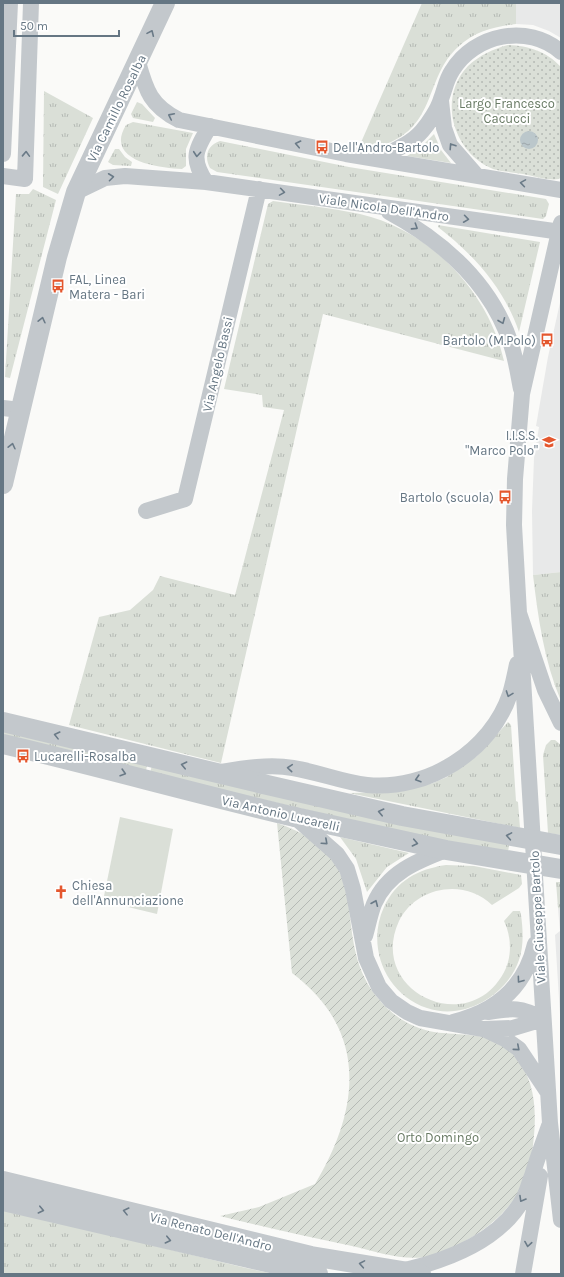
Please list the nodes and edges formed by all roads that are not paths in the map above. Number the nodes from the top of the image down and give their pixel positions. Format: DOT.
graph roads {
  1 [pos="10,3"];
  2 [pos="31,3"];
  3 [pos="161,4"];
  4 [pos="561,52"];
  5 [pos="138,62"];
  6 [pos="441,101"];
  7 [pos="210,126"];
  8 [pos="3,154"];
  9 [pos="376,159"];
  10 [pos="3,176"];
  11 [pos="477,176"];
  12 [pos="206,182"];
  13 [pos="259,189"];
  14 [pos="561,190"];
  15 [pos="76,192"];
  16 [pos="381,207"];
  17 [pos="560,229"];
  18 [pos="522,394"];
  19 [pos="12,409"];
  20 [pos="3,484"];
  21 [pos="146,511"];
  22 [pos="519,613"];
  23 [pos="521,643"];
  24 [pos="3,722"];
  25 [pos="561,723"];
  26 [pos="3,744"];
  27 [pos="216,773"];
  28 [pos="295,817"];
  29 [pos="561,845"];
  30 [pos="446,850"];
  31 [pos="561,869"];
  32 [pos="538,931"];
  33 [pos="364,940"];
  34 [pos="482,1013"];
  35 [pos="543,1019"];
  36 [pos="449,1023"];
  37 [pos="483,1029"];
  38 [pos="548,1092"];
  39 [pos="550,1123"];
  40 [pos="561,1158"];
  41 [pos="3,1181"];
  42 [pos="3,1201"];
  43 [pos="561,1220"];
  44 [pos="400,1271"];
  45 [pos="318,1274"];
  46 [pos="421,1274"];
  47 [pos="523,1274"];
  1 -- 8 [label="street"];
  10 -- 2 [label="street, one-way"];
  5 -- 3 [label="street, Via Camillo Rosalba, one-way"];
  4 -- 6 [label="street"];
  7 -- 5 [label="street, one-way"];
  5 -- 15 [label="street, Via Camillo Rosalba"];
  6 -- 9 [label="street"];
  11 -- 6 [label="street, one-way"];
  9 -- 7 [label="street, one-way"];
  7 -- 12 [label="street, one-way"];
  9 -- 11 [label="street"];
  14 -- 11 [label="street, one-way"];
  12 -- 13 [label="street, Viale Nicola Dell'Andro"];
  15 -- 12 [label="street, Viale Nicola Dell'Andro, one-way"];
  13 -- 16 [label="street, Viale Nicola Dell'Andro, one-way"];
  13 -- 21 [label="street, Via Angelo Bassi"];
  19 -- 15 [label="street, Via Camillo Rosalba, one-way"];
  16 -- 17 [label="street, Viale Nicola Dell'Andro, one-way"];
  16 -- 18 [label="street, one-way"];
  17 -- 18 [label="street"];
  18 -- 22 [label="street"];
  20 -- 19 [label="street, Via Camillo Rosalba, one-way"];
  22 -- 23 [label="street, Viale Giuseppe Bartolo"];
  22 -- 25 [label="street"];
  23 -- 27 [label="street, one-way"];
  23 -- 32 [label="street, Viale Giuseppe Bartolo"];
  27 -- 24 [label="street, Via Antonio Lucarelli, one-way"];
  26 -- 28 [label="street, Via Antonio Lucarelli, one-way"];
  29 -- 27 [label="street, Via Antonio Lucarelli, one-way, bridge"];
  28 -- 30 [label="street, Via Antonio Lucarelli, one-way, bridge"];
  28 -- 33 [label="street, one-way"];
  30 -- 31 [label="street, Via Antonio Lucarelli, bridge"];
  33 -- 30 [label="street, one-way"];
  32 -- 34 [label="street, one-way"];
  32 -- 35 [label="street, Viale Giuseppe Bartolo"];
  33 -- 36 [label="street"];
  34 -- 35 [label="street"];
  34 -- 36 [label="street"];
  35 -- 37 [label="street"];
  35 -- 38 [label="street, Viale Giuseppe Bartolo"];
  36 -- 37 [label="street"];
  37 -- 38 [label="street, one-way"];
  38 -- 39 [label="street, Viale Giuseppe Bartolo"];
  39 -- 40 [label="street"];
  39 -- 43 [label="street, Viale Giuseppe Bartolo"];
  39 -- 44 [label="street, one-way"];
  39 -- 47 [label="street, one-way"];
  44 -- 41 [label="street, Via Renato Dell'Andro, one-way"];
  42 -- 45 [label="street, Via Renato Dell'Andro, one-way"];
  44 -- 46 [label="street, Via Renato Dell'Andro"];
}
